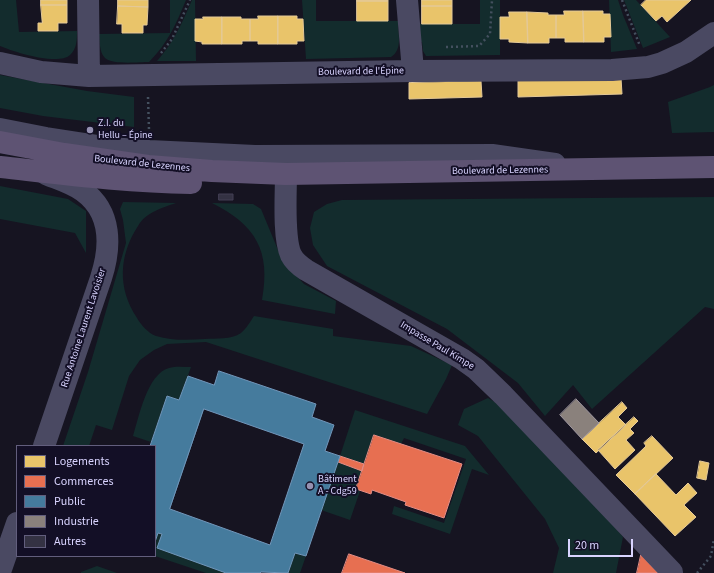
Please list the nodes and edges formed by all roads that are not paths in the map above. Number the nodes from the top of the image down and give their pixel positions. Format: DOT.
graph roads {
  1 [pos="88,0"];
  2 [pos="408,0"];
  3 [pos="714,33"];
  4 [pos="0,63"];
  5 [pos="413,71"];
  6 [pos="89,76"];
  7 [pos="0,129"];
  8 [pos="0,142"];
  9 [pos="0,167"];
  10 [pos="714,167"];
  11 [pos="588,170"];
  12 [pos="39,172"];
  13 [pos="286,174"];
  14 [pos="44,445"];
  15 [pos="16,526"];
  16 [pos="0,572"];
  17 [pos="672,572"];
  1 -- 6 [label="street"];
  2 -- 5 [label="street"];
  3 -- 5 [label="street, Boulevard de l'Épine"];
  4 -- 6 [label="street, Boulevard de l'Épine"];
  5 -- 6 [label="street, Boulevard de l'Épine"];
  7 -- 11 [label="street"];
  8 -- 13 [label="main road, Boulevard de Lezennes"];
  9 -- 12 [label="main road, Boulevard de Lezennes"];
  10 -- 11 [label="main road, Boulevard de Lezennes"];
  11 -- 13 [label="main road, Boulevard de Lezennes"];
  12 -- 13 [label="main road, Boulevard de Lezennes"];
  12 -- 14 [label="street, Rue Antoine Laurent Lavoisier"];
  13 -- 17 [label="street, Impasse Paul Kimpe"];
  15 -- 16 [label="street"];
}
